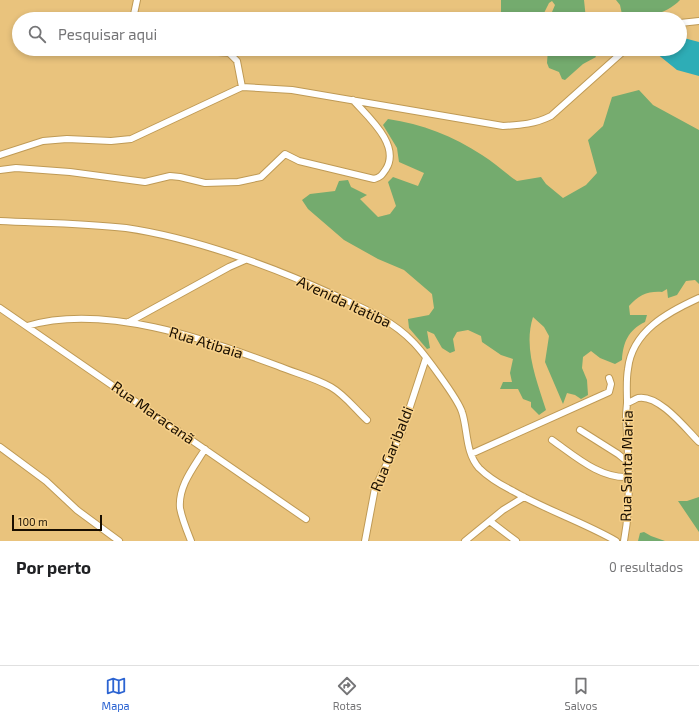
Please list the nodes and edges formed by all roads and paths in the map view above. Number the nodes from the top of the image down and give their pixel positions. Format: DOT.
graph roads {
  1 [pos="137,0"];
  2 [pos="134,12"];
  3 [pos="699,21"];
  4 [pos="687,22"];
  5 [pos="232,56"];
  6 [pos="618,56"];
  7 [pos="242,87"];
  8 [pos="353,100"];
  9 [pos="0,155"];
  10 [pos="0,170"];
  11 [pos="0,222"];
  12 [pos="245,260"];
  13 [pos="699,298"];
  14 [pos="0,308"];
  15 [pos="129,322"];
  16 [pos="27,326"];
  17 [pos="426,358"];
  18 [pos="609,378"];
  19 [pos="627,404"];
  20 [pos="367,420"];
  21 [pos="580,430"];
  22 [pos="552,440"];
  23 [pos="699,442"];
  24 [pos="0,447"];
  25 [pos="205,449"];
  26 [pos="471,454"];
  27 [pos="629,463"];
  28 [pos="629,478"];
  29 [pos="524,497"];
  30 [pos="306,519"];
  31 [pos="490,522"];
  32 [pos="119,541"];
  33 [pos="191,541"];
  34 [pos="365,541"];
  35 [pos="465,541"];
  36 [pos="516,541"];
  37 [pos="616,541"];
  38 [pos="624,541"];
  1 -- 2 [label="street"];
  3 -- 4 [label="street"];
  5 -- 7 [label="street"];
  6 -- 8 [label="street"];
  7 -- 8 [label="street"];
  7 -- 9 [label="street"];
  8 -- 10 [label="street"];
  11 -- 12 [label="street, Avenida Itatiba"];
  12 -- 15 [label="street"];
  12 -- 17 [label="street, Avenida Itatiba"];
  13 -- 19 [label="street"];
  14 -- 16 [label="street, Rua Maracanã"];
  15 -- 16 [label="street, Rua Atibaia"];
  15 -- 20 [label="street, Rua Atibaia"];
  16 -- 25 [label="street, Rua Maracanã"];
  17 -- 26 [label="street, Avenida Itatiba"];
  17 -- 34 [label="street, Rua Garibaldi"];
  18 -- 26 [label="street"];
  19 -- 23 [label="street, Rua Santa Maria"];
  19 -- 27 [label="street, Rua Santa Maria"];
  21 -- 27 [label="street"];
  22 -- 28 [label="street"];
  24 -- 32 [label="street"];
  25 -- 30 [label="street, Rua Maracanã"];
  25 -- 33 [label="street"];
  26 -- 29 [label="street, Avenida Itatiba"];
  27 -- 28 [label="street, Rua Santa Maria"];
  28 -- 38 [label="street, Rua Santa Maria"];
  29 -- 31 [label="street"];
  29 -- 37 [label="street, Avenida Itatiba"];
  31 -- 35 [label="street"];
  31 -- 36 [label="street"];
}
